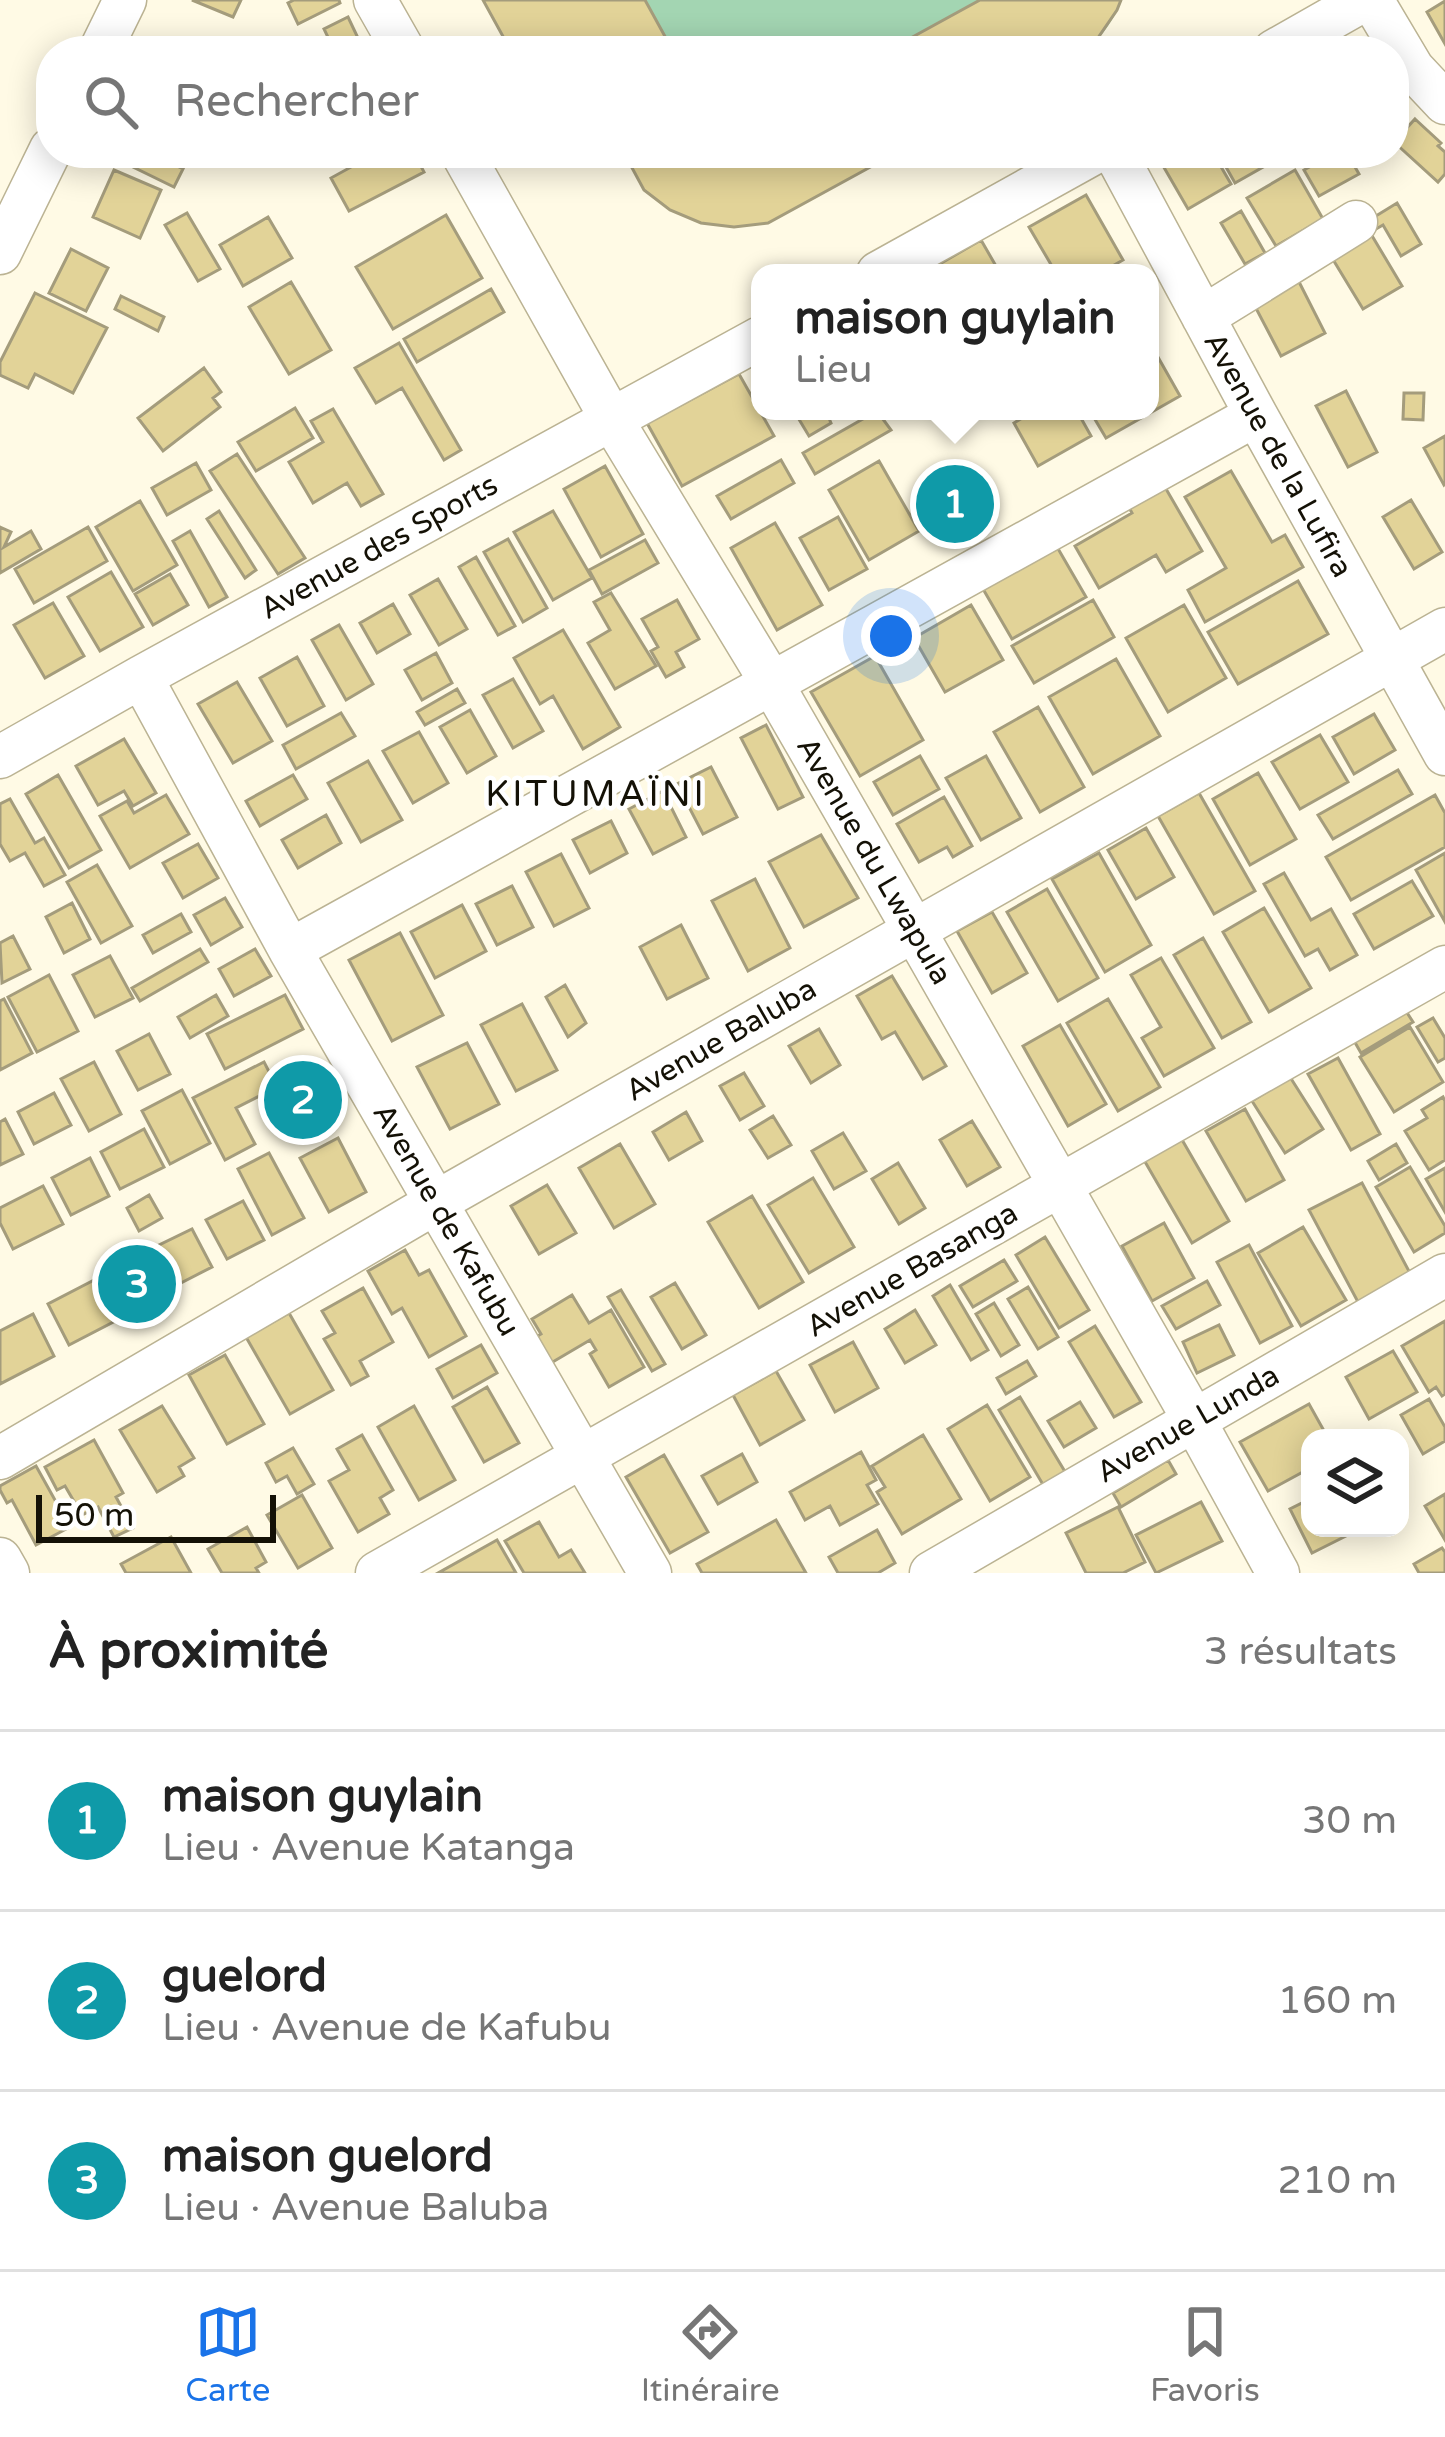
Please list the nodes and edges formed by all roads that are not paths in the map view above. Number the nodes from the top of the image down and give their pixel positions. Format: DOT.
graph roads {
  1 [pos="125,0"];
  2 [pos="376,0"];
  3 [pos="1368,0"];
  4 [pos="107,36"];
  5 [pos="396,36"];
  6 [pos="1302,36"];
  7 [pos="1391,36"];
  8 [pos="1409,63"];
  9 [pos="1445,103"];
  10 [pos="40,168"];
  11 [pos="470,168"];
  12 [pos="1067,168"];
  13 [pos="1123,168"];
  14 [pos="1356,222"];
  15 [pos="5,230"];
  16 [pos="894,264"];
  17 [pos="1203,316"];
  18 [pos="751,343"];
  19 [pos="1256,416"];
  20 [pos="612,420"];
  21 [pos="1445,629"];
  22 [pos="1391,659"];
  23 [pos="141,677"];
  24 [pos="771,682"];
  25 [pos="1445,754"];
  26 [pos="0,757"];
  27 [pos="914,930"];
  28 [pos="290,950"];
  29 [pos="1445,967"];
  30 [pos="1061,1186"];
  31 [pos="437,1203"];
  32 [pos="1445,1275"];
  33 [pos="1194,1420"];
  34 [pos="0,1458"];
  35 [pos="581,1458"];
  36 [pos="0,1559"];
  37 [pos="8,1573"];
  38 [pos="377,1573"];
  39 [pos="650,1573"];
  40 [pos="931,1573"];
  41 [pos="1278,1573"];
  1 -- 4 [label="street"];
  2 -- 5 [label="street"];
  3 -- 6 [label="street"];
  3 -- 7 [label="street"];
  8 -- 9 [label="street"];
  10 -- 15 [label="street"];
  11 -- 20 [label="street, Avenue du Lwapula"];
  12 -- 16 [label="street"];
  13 -- 17 [label="street, Avenue de la Lufira"];
  14 -- 17 [label="street"];
  17 -- 19 [label="street, Avenue de la Lufira"];
  18 -- 20 [label="street, Avenue des Sports"];
  19 -- 22 [label="street, Avenue de la Lufira"];
  19 -- 24 [label="street"];
  20 -- 23 [label="street, Avenue des Sports"];
  20 -- 24 [label="street, Avenue du Lwapula"];
  21 -- 22 [label="street, Avenue Baluba"];
  22 -- 25 [label="street, Avenue de la Lufira"];
  22 -- 27 [label="street, Avenue Baluba"];
  23 -- 26 [label="street, Avenue des Sports"];
  23 -- 28 [label="street, Avenue de Kafubu"];
  24 -- 27 [label="street, Avenue du Lwapula"];
  24 -- 28 [label="street"];
  27 -- 30 [label="street, Avenue du Lwapula"];
  27 -- 31 [label="street, Avenue Baluba"];
  28 -- 31 [label="street, Avenue de Kafubu"];
  29 -- 30 [label="street, Avenue Basanga"];
  30 -- 33 [label="street, Avenue du Lwapula"];
  30 -- 35 [label="street, Avenue Basanga"];
  31 -- 34 [label="street, Avenue Baluba"];
  31 -- 35 [label="street, Avenue de Kafubu"];
  32 -- 33 [label="street, Avenue Lunda"];
  33 -- 40 [label="street, Avenue Lunda"];
  33 -- 41 [label="street, Avenue du Lwapula"];
  35 -- 38 [label="street, Avenue Basanga"];
  35 -- 39 [label="street, Avenue de Kafubu"];
  36 -- 37 [label="street"];
}
